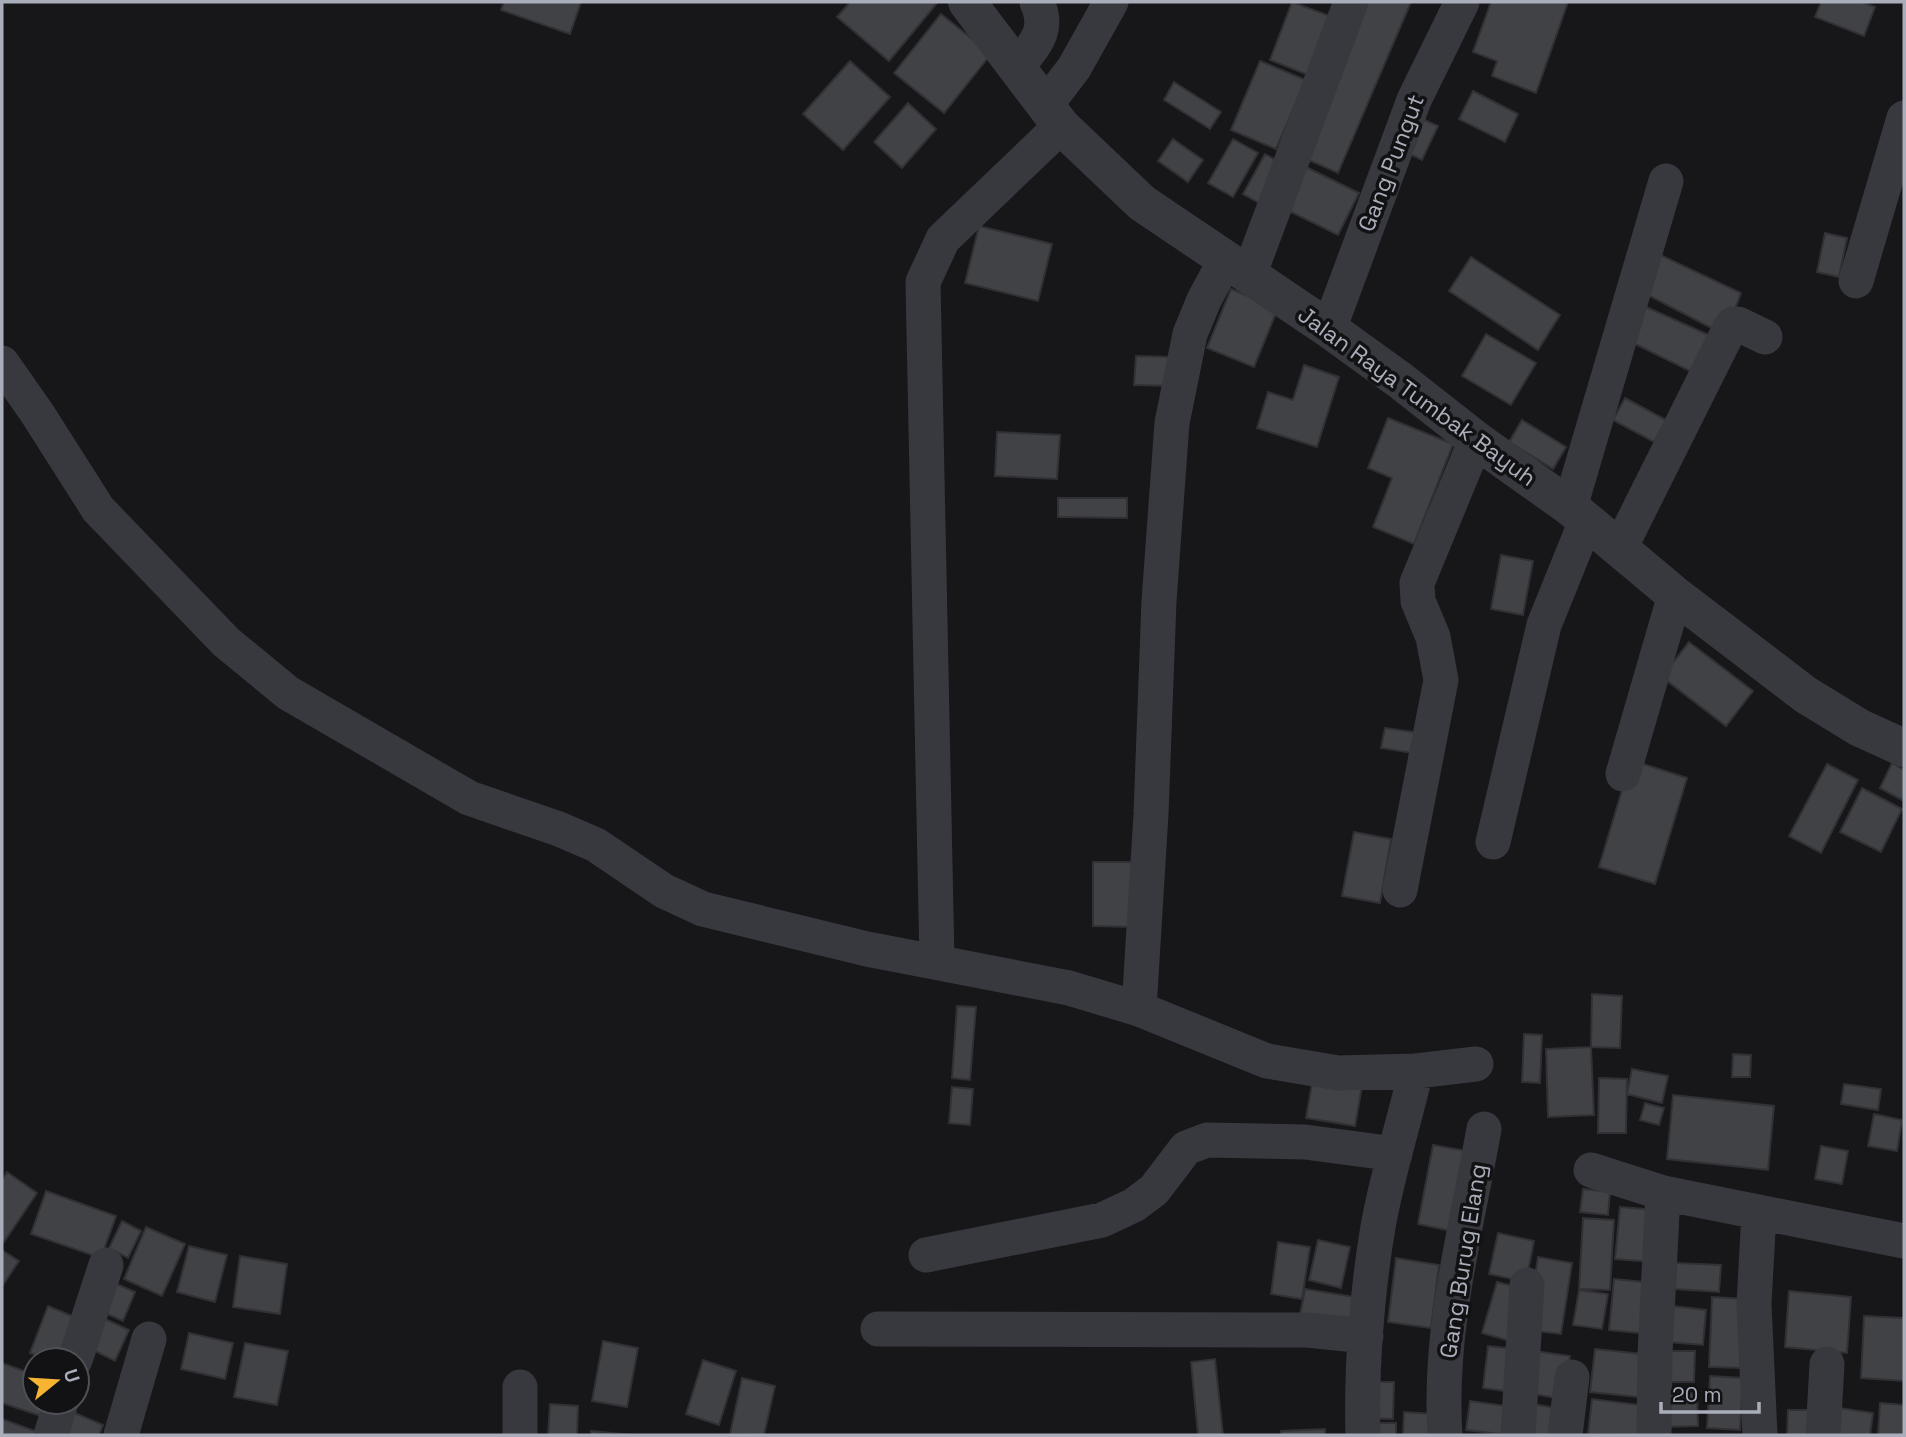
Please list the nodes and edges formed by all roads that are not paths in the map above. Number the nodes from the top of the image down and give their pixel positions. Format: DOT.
graph roads {
  1 [pos="967,2"];
  2 [pos="1037,2"];
  3 [pos="1111,2"];
  4 [pos="1351,2"];
  5 [pos="1462,2"];
  6 [pos="1017,67"];
  7 [pos="1053,116"];
  8 [pos="1904,118"];
  9 [pos="1666,181"];
  10 [pos="1237,267"];
  11 [pos="1856,281"];
  12 [pos="1329,329"];
  13 [pos="1765,337"];
  14 [pos="2,363"];
  15 [pos="1476,440"];
  16 [pos="1578,514"];
  17 [pos="1620,548"];
  18 [pos="1675,595"];
  19 [pos="1904,748"];
  20 [pos="1623,774"];
  21 [pos="1493,842"];
  22 [pos="1400,890"];
  23 [pos="937,961"];
  24 [pos="1139,1009"];
  25 [pos="1476,1064"];
  26 [pos="1416,1071"];
  27 [pos="1484,1129"];
  28 [pos="1395,1154"];
  29 [pos="1591,1170"];
  30 [pos="1662,1193"];
  31 [pos="1759,1212"];
  32 [pos="1904,1241"];
  33 [pos="926,1255"];
  34 [pos="107,1265"];
  35 [pos="1527,1285"];
  36 [pos="878,1329"];
  37 [pos="1366,1336"];
  38 [pos="149,1339"];
  39 [pos="80,1346"];
  40 [pos="1827,1364"];
  41 [pos="1572,1377"];
  42 [pos="520,1387"];
  43 [pos="57,1416"];
  44 [pos="51,1435"];
  45 [pos="121,1435"];
  46 [pos="520,1435"];
  47 [pos="1363,1435"];
  48 [pos="1445,1435"];
  49 [pos="1518,1435"];
  50 [pos="1565,1435"];
  51 [pos="1654,1435"];
  52 [pos="1760,1435"];
  53 [pos="1823,1435"];
  1 -- 6 [label="street, Jalan Raya Tumbak Bayuh"];
  2 -- 6 [label="street"];
  3 -- 7 [label="street"];
  4 -- 10 [label="street"];
  5 -- 12 [label="street, Gang Pungut"];
  6 -- 7 [label="street, Jalan Raya Tumbak Bayuh"];
  7 -- 10 [label="street, Jalan Raya Tumbak Bayuh"];
  7 -- 23 [label="street"];
  8 -- 11 [label="street"];
  9 -- 16 [label="street"];
  10 -- 12 [label="street, Jalan Raya Tumbak Bayuh"];
  10 -- 24 [label="street"];
  12 -- 15 [label="street, Jalan Raya Tumbak Bayuh"];
  13 -- 17 [label="street"];
  14 -- 23 [label="street"];
  15 -- 16 [label="street, Jalan Raya Tumbak Bayuh"];
  15 -- 22 [label="street"];
  16 -- 17 [label="street, Jalan Raya Tumbak Bayuh"];
  16 -- 21 [label="street"];
  17 -- 18 [label="street, Jalan Raya Tumbak Bayuh"];
  18 -- 19 [label="street, Jalan Raya Tumbak Bayuh"];
  18 -- 20 [label="street"];
  23 -- 24 [label="street"];
  24 -- 26 [label="street"];
  25 -- 26 [label="street"];
  26 -- 28 [label="street"];
  27 -- 48 [label="street, Gang Burug Elang"];
  28 -- 33 [label="street"];
  28 -- 37 [label="street"];
  29 -- 30 [label="street"];
  30 -- 31 [label="street"];
  30 -- 51 [label="street"];
  31 -- 32 [label="street"];
  31 -- 52 [label="street"];
  34 -- 39 [label="street"];
  35 -- 49 [label="street"];
  36 -- 37 [label="street"];
  37 -- 47 [label="street"];
  38 -- 45 [label="street"];
  40 -- 53 [label="street"];
  41 -- 50 [label="street"];
  42 -- 46 [label="street"];
  43 -- 44 [label="street"];
}
